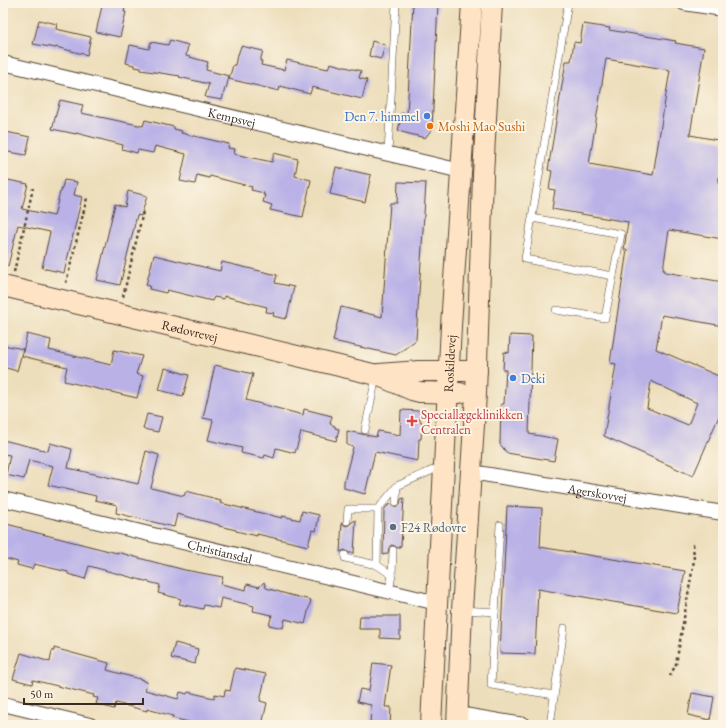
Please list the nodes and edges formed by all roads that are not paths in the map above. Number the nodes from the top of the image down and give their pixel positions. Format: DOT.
graph roads {
  1 [pos="396,3"];
  2 [pos="472,3"];
  3 [pos="492,3"];
  4 [pos="568,3"];
  5 [pos="684,3"];
  6 [pos="723,9"];
  7 [pos="3,63"];
  8 [pos="388,154"];
  9 [pos="461,171"];
  10 [pos="532,218"];
  11 [pos="614,276"];
  12 [pos="7,287"];
  13 [pos="556,310"];
  14 [pos="477,371"];
  15 [pos="448,372"];
  16 [pos="377,375"];
  17 [pos="447,393"];
  18 [pos="476,394"];
  19 [pos="365,430"];
  20 [pos="444,465"];
  21 [pos="471,472"];
  22 [pos="397,486"];
  23 [pos="3,499"];
  24 [pos="396,502"];
  25 [pos="378,509"];
  26 [pos="723,513"];
  27 [pos="347,521"];
  28 [pos="500,525"];
  29 [pos="393,550"];
  30 [pos="345,555"];
  31 [pos="377,565"];
  32 [pos="392,575"];
  33 [pos="389,592"];
  34 [pos="437,603"];
  35 [pos="462,610"];
  36 [pos="495,612"];
  37 [pos="564,628"];
  38 [pos="554,695"];
  39 [pos="3,704"];
  40 [pos="457,719"];
  41 [pos="90,725"];
  42 [pos="431,725"];
  43 [pos="524,725"];
  44 [pos="550,725"];
  1 -- 8 [label="lane"];
  2 -- 9 [label="main road, Roskildevej"];
  3 -- 14 [label="main road"];
  4 -- 10 [label="lane"];
  5 -- 6 [label="street"];
  7 -- 8 [label="street, Kempsvej"];
  8 -- 9 [label="street, Kempsvej"];
  9 -- 15 [label="main road, Roskildevej"];
  10 -- 11 [label="lane"];
  10 -- 11 [label="lane"];
  11 -- 13 [label="lane"];
  12 -- 16 [label="main road, Rødovrevej"];
  14 -- 15 [label="main road, Rødovrevej"];
  14 -- 18 [label="main road"];
  15 -- 16 [label="main road, Rødovrevej"];
  15 -- 17 [label="main road, Roskildevej"];
  16 -- 17 [label="main road, Rødovrevej"];
  16 -- 19 [label="lane"];
  17 -- 18 [label="main road, Rødovrevej"];
  17 -- 20 [label="main road, Roskildevej"];
  18 -- 21 [label="main road"];
  20 -- 22 [label="lane"];
  20 -- 34 [label="main road, Roskildevej"];
  21 -- 26 [label="street, Agerskovvej"];
  21 -- 35 [label="main road"];
  22 -- 24 [label="lane"];
  22 -- 25 [label="lane"];
  23 -- 33 [label="street, Christiansdal"];
  25 -- 27 [label="lane"];
  25 -- 31 [label="lane"];
  28 -- 36 [label="lane"];
  29 -- 32 [label="lane"];
  30 -- 31 [label="lane"];
  31 -- 32 [label="lane"];
  32 -- 33 [label="lane"];
  33 -- 34 [label="street, Christiansdal"];
  34 -- 42 [label="main road, Roskildevej"];
  35 -- 36 [label="lane"];
  35 -- 40 [label="main road"];
  36 -- 38 [label="lane"];
  37 -- 38 [label="lane"];
  38 -- 44 [label="lane"];
  39 -- 41 [label="street"];
  40 -- 43 [label="street"];
}
